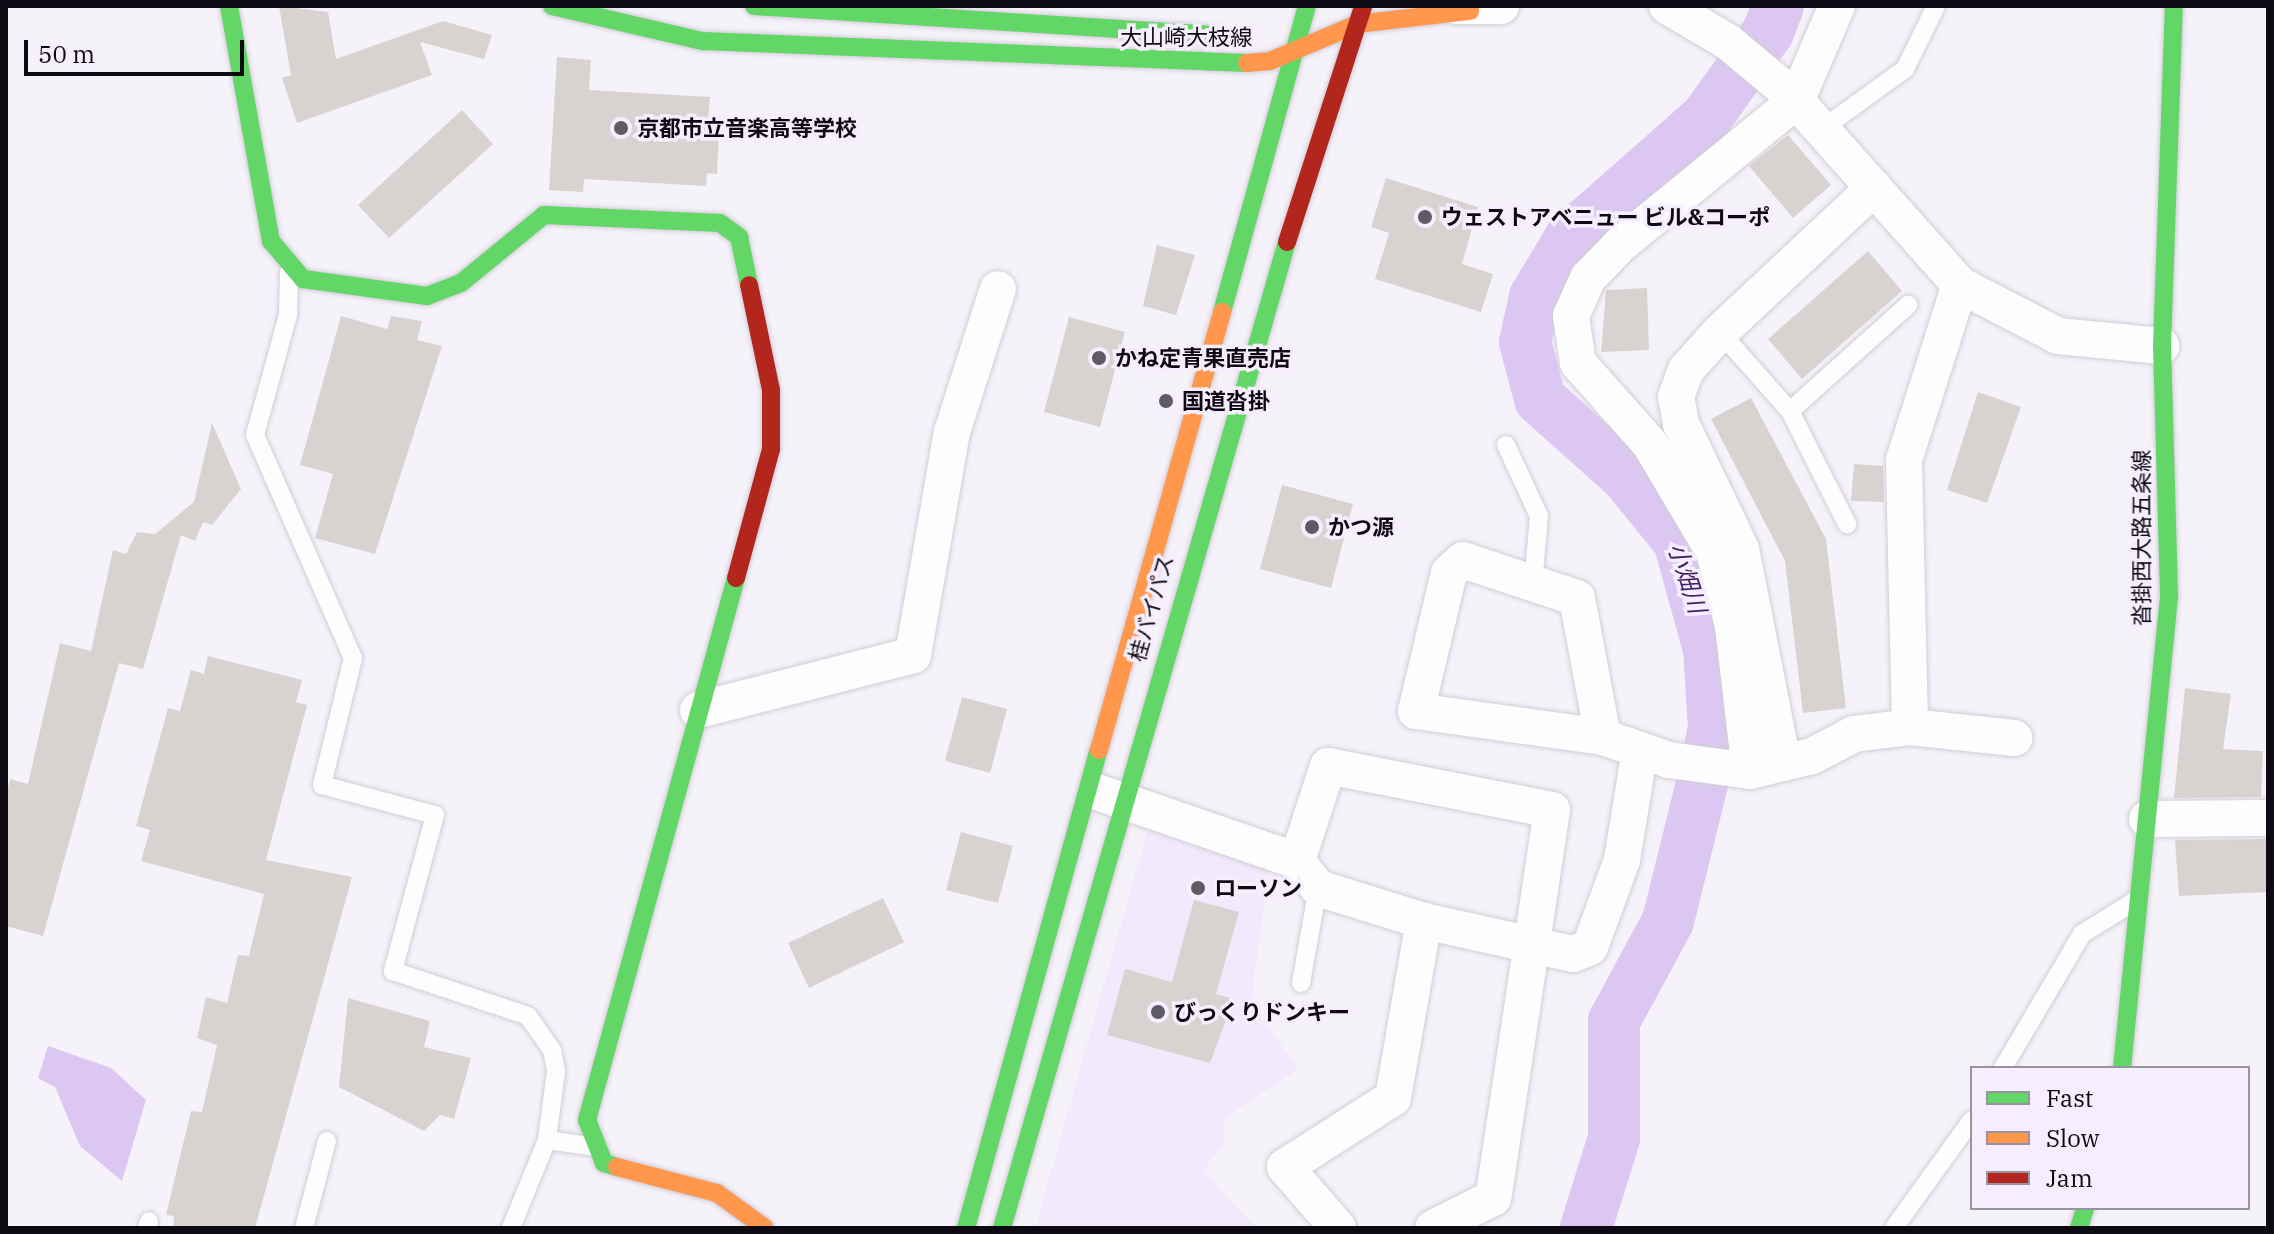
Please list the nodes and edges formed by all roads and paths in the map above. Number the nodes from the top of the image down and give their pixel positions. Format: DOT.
graph roads {
  1 [pos="229,6"];
  2 [pos="552,6"];
  3 [pos="754,6"];
  4 [pos="1307,6"];
  5 [pos="1363,6"];
  6 [pos="1667,6"];
  7 [pos="1837,6"];
  8 [pos="1936,6"];
  9 [pos="2174,6"];
  10 [pos="1476,8"];
  11 [pos="1326,18"];
  12 [pos="1357,24"];
  13 [pos="1293,29"];
  14 [pos="1237,33"];
  15 [pos="1294,54"];
  16 [pos="1792,97"];
  17 [pos="1822,129"];
  18 [pos="1874,188"];
  19 [pos="289,271"];
  20 [pos="1960,285"];
  21 [pos="998,289"];
  22 [pos="1908,305"];
  23 [pos="1720,332"];
  24 [pos="2162,346"];
  25 [pos="1790,411"];
  26 [pos="1506,445"];
  27 [pos="1847,524"];
  28 [pos="1533,585"];
  29 [pos="698,710"];
  30 [pos="1910,727"];
  31 [pos="1603,737"];
  32 [pos="2014,738"];
  33 [pos="1654,755"];
  34 [pos="1757,768"];
  35 [pos="1107,795"];
  36 [pos="2268,818"];
  37 [pos="2147,819"];
  38 [pos="1308,874"];
  39 [pos="2138,899"];
  40 [pos="1424,921"];
  41 [pos="1533,945"];
  42 [pos="1301,983"];
  43 [pos="2004,1066"];
  44 [pos="2122,1066"];
  45 [pos="1970,1123"];
  46 [pos="547,1140"];
  47 [pos="327,1141"];
  48 [pos="598,1147"];
  49 [pos="304,1228"];
  50 [pos="511,1228"];
  51 [pos="765,1228"];
  52 [pos="966,1228"];
  53 [pos="1002,1228"];
  54 [pos="1338,1228"];
  55 [pos="1433,1228"];
  56 [pos="1894,1228"];
  1 -- 19 [label="main road"];
  2 -- 15 [label="main road, 大山崎大枝線"];
  3 -- 14 [label="main road, 大山崎大枝線"];
  4 -- 13 [label="main road, 桂バイパス"];
  5 -- 12 [label="main road, 桂バイパス"];
  6 -- 16 [label="street"];
  7 -- 16 [label="street"];
  8 -- 17 [label="lane"];
  9 -- 24 [label="main road, 沓掛西大路五条線"];
  10 -- 12 [label="main road"];
  11 -- 12 [label="main road"];
  11 -- 13 [label="main road"];
  11 -- 15 [label="main road"];
  12 -- 15 [label="main road, 大山崎大枝線"];
  12 -- 35 [label="main road, 桂バイパス"];
  13 -- 15 [label="main road, 桂バイパス"];
  15 -- 35 [label="main road, 桂バイパス"];
  16 -- 17 [label="street"];
  16 -- 34 [label="street"];
  17 -- 18 [label="street"];
  18 -- 20 [label="street"];
  18 -- 23 [label="street"];
  19 -- 29 [label="main road"];
  19 -- 46 [label="lane"];
  20 -- 24 [label="street"];
  20 -- 30 [label="street"];
  21 -- 29 [label="street"];
  22 -- 25 [label="lane"];
  23 -- 25 [label="lane"];
  23 -- 34 [label="street"];
  24 -- 37 [label="main road, 沓掛西大路五条線"];
  25 -- 27 [label="lane"];
  26 -- 28 [label="lane"];
  28 -- 31 [label="street"];
  28 -- 31 [label="street"];
  29 -- 48 [label="main road"];
  30 -- 32 [label="street"];
  30 -- 34 [label="street"];
  31 -- 33 [label="street"];
  33 -- 34 [label="street"];
  33 -- 41 [label="street"];
  35 -- 38 [label="street"];
  35 -- 52 [label="main road, 桂バイパス"];
  35 -- 53 [label="main road, 桂バイパス"];
  36 -- 37 [label="street"];
  37 -- 39 [label="main road, 沓掛西大路五条線"];
  38 -- 40 [label="street"];
  38 -- 41 [label="street"];
  38 -- 42 [label="lane"];
  39 -- 43 [label="lane"];
  39 -- 44 [label="main road, 沓掛西大路五条線"];
  40 -- 41 [label="street"];
  40 -- 54 [label="street"];
  41 -- 55 [label="street"];
  45 -- 56 [label="lane"];
  46 -- 48 [label="lane"];
  46 -- 50 [label="lane"];
  47 -- 49 [label="lane"];
  48 -- 51 [label="main road"];
}
